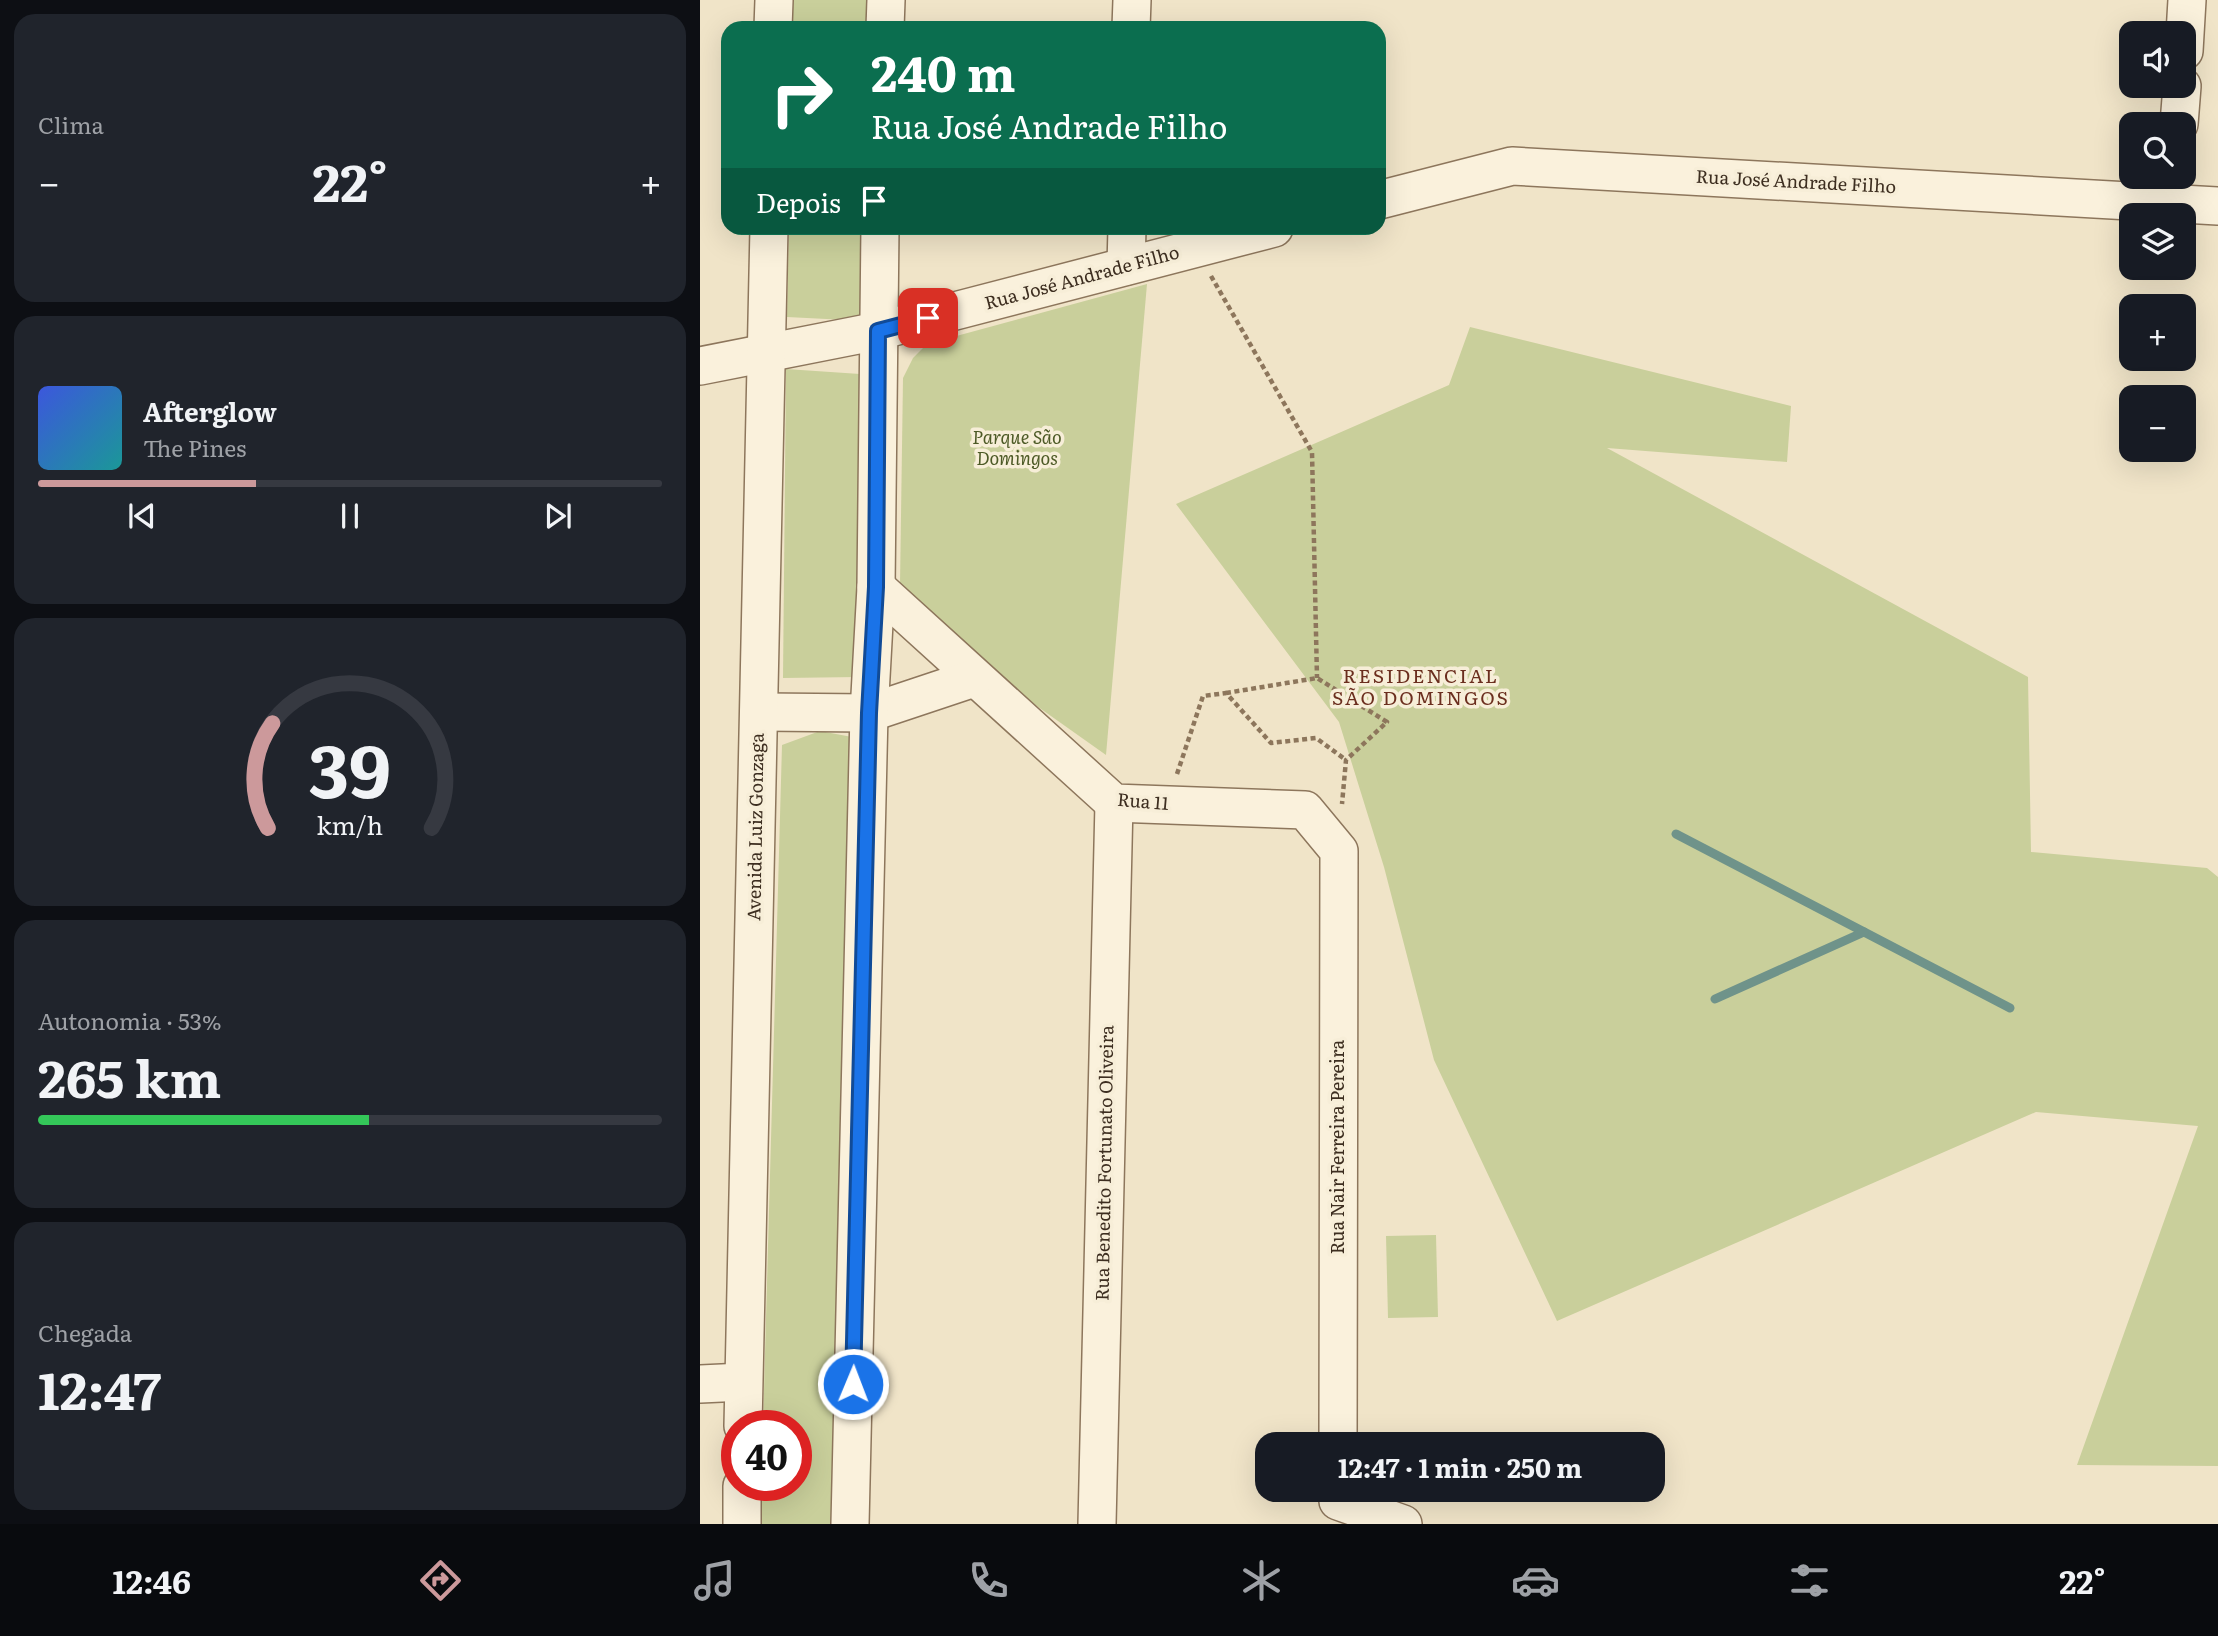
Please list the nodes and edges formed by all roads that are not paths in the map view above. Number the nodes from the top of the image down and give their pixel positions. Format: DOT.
graph roads {
  1 [pos="774,0"];
  2 [pos="886,0"];
  3 [pos="1132,0"];
  4 [pos="2187,0"];
  5 [pos="773,21"];
  6 [pos="885,21"];
  7 [pos="1131,21"];
  8 [pos="2186,21"];
  9 [pos="2175,190"];
  10 [pos="1386,198"];
  11 [pos="2218,206"];
  12 [pos="769,235"];
  13 [pos="880,235"];
  14 [pos="1127,235"];
  15 [pos="1246,235"];
  16 [pos="1126,266"];
  17 [pos="878,331"];
  18 [pos="766,355"];
  19 [pos="700,366"];
  20 [pos="876,587"];
  21 [pos="974,678"];
  22 [pos="759,712"];
  23 [pos="869,713"];
  24 [pos="1114,803"];
  25 [pos="1339,850"];
  26 [pos="743,1382"];
  27 [pos="700,1384"];
  28 [pos="743,1410"];
  29 [pos="1338,1432"];
  30 [pos="742,1501"];
  31 [pos="1337,1505"];
  32 [pos="742,1524"];
  33 [pos="850,1524"];
  34 [pos="1097,1524"];
  35 [pos="1404,1524"];
  1 -- 5 [label="street"];
  2 -- 6 [label="street"];
  3 -- 7 [label="street"];
  4 -- 8 [label="street"];
  9 -- 10 [label="street, Rua José Andrade Filho"];
  9 -- 11 [label="street, Rua José Andrade Filho"];
  12 -- 18 [label="street, Avenida Luiz Gonzaga"];
  13 -- 17 [label="street"];
  14 -- 16 [label="street"];
  15 -- 16 [label="street, Rua José Andrade Filho"];
  16 -- 17 [label="street, Rua José Andrade Filho"];
  17 -- 18 [label="street, Rua José Andrade Filho"];
  17 -- 20 [label="street"];
  18 -- 19 [label="street, Rua José Andrade Filho"];
  18 -- 22 [label="street, Avenida Luiz Gonzaga"];
  20 -- 21 [label="street, Rua 11"];
  20 -- 23 [label="street"];
  21 -- 23 [label="street"];
  21 -- 24 [label="street, Rua 11"];
  22 -- 23 [label="street"];
  22 -- 26 [label="street, Avenida Luiz Gonzaga"];
  23 -- 33 [label="street"];
  24 -- 25 [label="street, Rua 11"];
  24 -- 34 [label="street, Rua Benedito Fortunato Oliveira"];
  25 -- 29 [label="street, Rua Nair Ferreira Pereira"];
  26 -- 27 [label="street"];
  26 -- 28 [label="street, Avenida Luiz Gonzaga"];
  30 -- 32 [label="street"];
  31 -- 35 [label="street"];
}
